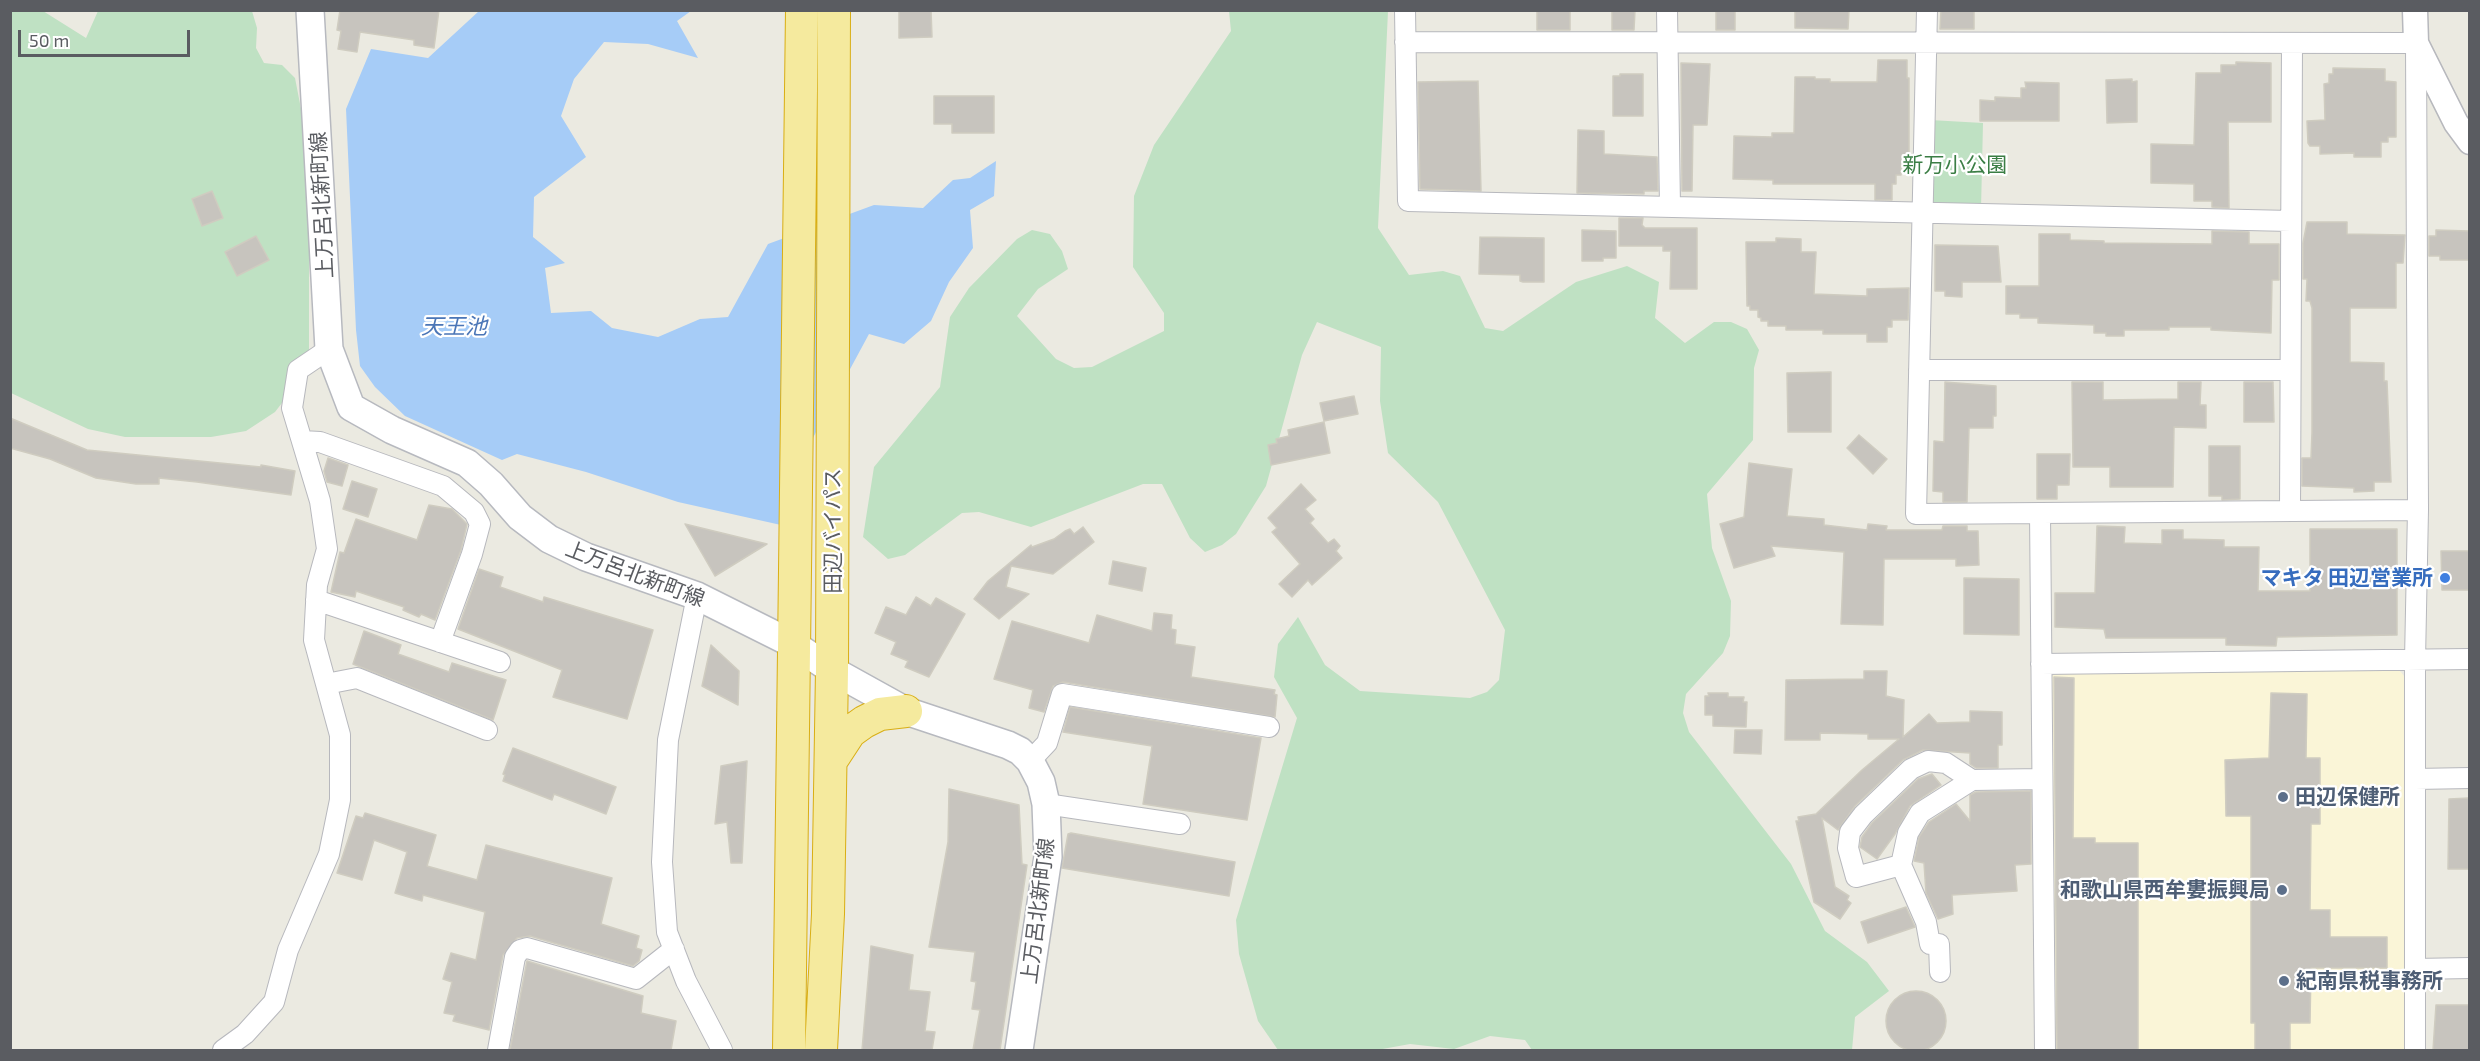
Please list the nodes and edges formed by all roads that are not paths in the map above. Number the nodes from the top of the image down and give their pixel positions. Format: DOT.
graph roads {
  1 [pos="310,10"];
  2 [pos="802,10"];
  3 [pos="834,10"];
  4 [pos="1405,10"];
  5 [pos="1667,10"];
  6 [pos="1927,10"];
  7 [pos="2415,10"];
  8 [pos="1406,42"];
  9 [pos="1667,42"];
  10 [pos="1926,43"];
  11 [pos="2292,43"];
  12 [pos="2416,43"];
  13 [pos="2469,142"];
  14 [pos="1670,207"];
  15 [pos="1923,213"];
  16 [pos="2291,221"];
  17 [pos="329,349"];
  18 [pos="1919,370"];
  19 [pos="2290,370"];
  20 [pos="302,441"];
  21 [pos="2418,510"];
  22 [pos="2290,511"];
  23 [pos="2040,513"];
  24 [pos="697,596"];
  25 [pos="316,600"];
  26 [pos="440,642"];
  27 [pos="794,644"];
  28 [pos="2469,659"];
  29 [pos="2415,660"];
  30 [pos="500,662"];
  31 [pos="2041,664"];
  32 [pos="832,670"];
  33 [pos="326,684"];
  34 [pos="906,711"];
  35 [pos="1269,727"];
  36 [pos="487,730"];
  37 [pos="831,761"];
  38 [pos="1030,761"];
  39 [pos="2469,778"];
  40 [pos="2042,779"];
  41 [pos="2415,779"];
  42 [pos="1972,780"];
  43 [pos="1046,804"];
  44 [pos="1180,824"];
  45 [pos="1901,865"];
  46 [pos="674,949"];
  47 [pos="2469,968"];
  48 [pos="2415,969"];
  49 [pos="1940,972"];
  50 [pos="223,1050"];
  51 [pos="498,1050"];
  52 [pos="722,1050"];
  53 [pos="789,1050"];
  54 [pos="821,1050"];
  55 [pos="1019,1050"];
  56 [pos="2045,1050"];
  57 [pos="2415,1050"];
  1 -- 17 [label="main road, 上万呂北新町線"];
  2 -- 27 [label="highway, 田辺バイパス"];
  3 -- 32 [label="highway, 田辺バイパス"];
  4 -- 8 [label="street"];
  5 -- 9 [label="street"];
  6 -- 10 [label="street"];
  7 -- 12 [label="street"];
  8 -- 9 [label="street"];
  8 -- 14 [label="street"];
  9 -- 10 [label="street"];
  9 -- 14 [label="street"];
  10 -- 11 [label="street"];
  10 -- 15 [label="street"];
  11 -- 12 [label="street"];
  11 -- 16 [label="street"];
  12 -- 13 [label="street"];
  12 -- 21 [label="street"];
  14 -- 15 [label="street"];
  15 -- 16 [label="street"];
  15 -- 18 [label="street"];
  16 -- 19 [label="street"];
  17 -- 20 [label="street"];
  17 -- 24 [label="main road, 上万呂北新町線"];
  18 -- 19 [label="street"];
  18 -- 23 [label="street"];
  19 -- 22 [label="street"];
  20 -- 25 [label="street"];
  20 -- 26 [label="street"];
  21 -- 22 [label="street"];
  21 -- 29 [label="street"];
  22 -- 23 [label="street"];
  23 -- 31 [label="street"];
  24 -- 27 [label="main road, 上万呂北新町線"];
  24 -- 46 [label="street"];
  25 -- 26 [label="street"];
  25 -- 33 [label="street"];
  26 -- 30 [label="street"];
  27 -- 32 [label="main road, 上万呂北新町線"];
  27 -- 53 [label="highway, 田辺バイパス"];
  28 -- 29 [label="street"];
  29 -- 31 [label="street"];
  29 -- 41 [label="street"];
  31 -- 40 [label="street"];
  32 -- 34 [label="main road, 上万呂北新町線"];
  32 -- 37 [label="highway, 田辺バイパス"];
  33 -- 36 [label="street"];
  33 -- 50 [label="street"];
  34 -- 37 [label="highway"];
  34 -- 38 [label="main road, 上万呂北新町線"];
  35 -- 38 [label="street"];
  37 -- 54 [label="highway, 田辺バイパス"];
  38 -- 43 [label="main road, 上万呂北新町線"];
  39 -- 41 [label="street"];
  40 -- 42 [label="street"];
  40 -- 56 [label="street"];
  41 -- 48 [label="street"];
  42 -- 45 [label="street"];
  42 -- 45 [label="street"];
  43 -- 44 [label="street"];
  43 -- 55 [label="main road, 上万呂北新町線"];
  45 -- 49 [label="street"];
  46 -- 51 [label="street"];
  46 -- 52 [label="street"];
  47 -- 48 [label="street"];
  48 -- 57 [label="street"];
}
